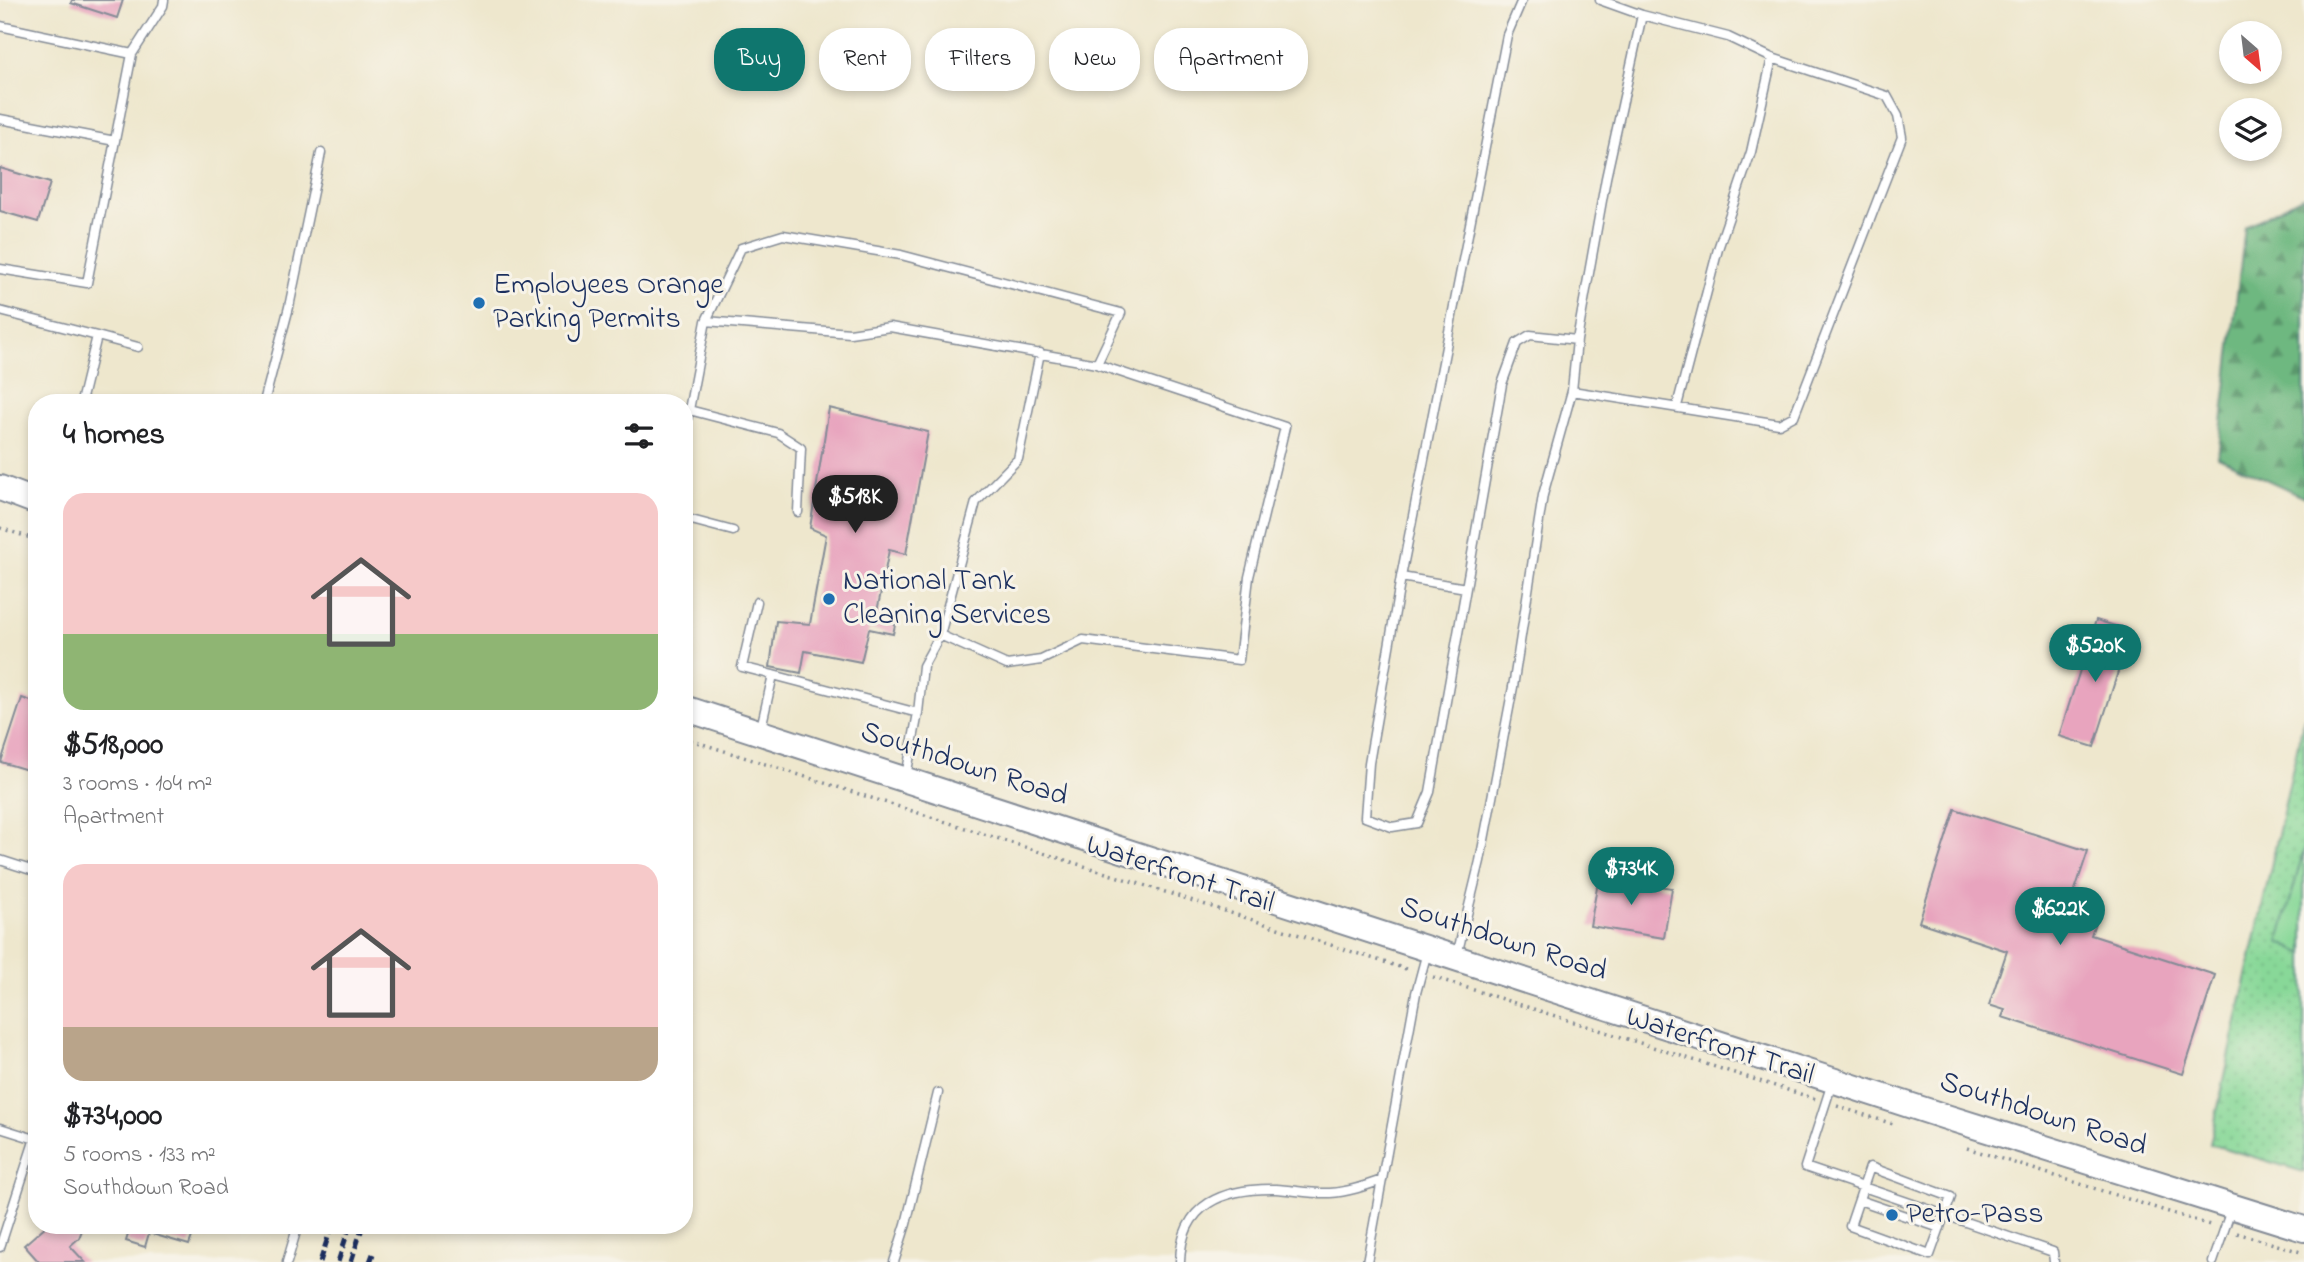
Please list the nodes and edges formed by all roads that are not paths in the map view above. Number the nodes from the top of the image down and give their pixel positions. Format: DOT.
graph roads {
  1 [pos="164,0"];
  2 [pos="1522,0"];
  3 [pos="1600,0"];
  4 [pos="1642,15"];
  5 [pos="0,26"];
  6 [pos="132,54"];
  7 [pos="1772,58"];
  8 [pos="0,119"];
  9 [pos="115,141"];
  10 [pos="321,153"];
  11 [pos="0,269"];
  12 [pos="0,311"];
  13 [pos="706,321"];
  14 [pos="97,336"];
  15 [pos="1577,340"];
  16 [pos="138,347"];
  17 [pos="1040,354"];
  18 [pos="1096,364"];
  19 [pos="1572,391"];
  20 [pos="83,394"];
  21 [pos="266,394"];
  22 [pos="692,394"];
  23 [pos="1677,406"];
  24 [pos="693,411"];
  25 [pos="0,488"];
  26 [pos="28,499"];
  27 [pos="798,512"];
  28 [pos="693,520"];
  29 [pos="733,531"];
  30 [pos="1401,577"];
  31 [pos="1466,588"];
  32 [pos="757,602"];
  33 [pos="940,635"];
  34 [pos="773,675"];
  35 [pos="693,711"];
  36 [pos="918,713"];
  37 [pos="760,732"];
  38 [pos="905,779"];
  39 [pos="0,860"];
  40 [pos="28,869"];
  41 [pos="1427,949"];
  42 [pos="1457,958"];
  43 [pos="1830,1092"];
  44 [pos="938,1093"];
  45 [pos="0,1128"];
  46 [pos="28,1134"];
  47 [pos="28,1161"];
  48 [pos="1382,1180"];
  49 [pos="1864,1187"];
  50 [pos="1859,1200"];
  51 [pos="1945,1214"];
  52 [pos="2229,1218"];
  53 [pos="1940,1228"];
  54 [pos="2304,1229"];
  55 [pos="295,1234"];
  56 [pos="0,1247"];
  57 [pos="286,1262"];
  58 [pos="894,1262"];
  59 [pos="1180,1262"];
  60 [pos="1367,1262"];
  61 [pos="2054,1262"];
  62 [pos="2213,1262"];
  1 -- 6 [label="lane"];
  2 -- 30 [label="lane"];
  3 -- 4 [label="lane"];
  4 -- 7 [label="lane"];
  4 -- 15 [label="lane"];
  5 -- 6 [label="lane"];
  6 -- 9 [label="lane"];
  7 -- 23 [label="lane"];
  7 -- 23 [label="lane"];
  8 -- 9 [label="lane"];
  9 -- 11 [label="lane"];
  10 -- 21 [label="lane"];
  12 -- 14 [label="lane"];
  13 -- 17 [label="lane"];
  13 -- 18 [label="lane"];
  13 -- 22 [label="lane"];
  14 -- 16 [label="lane"];
  14 -- 20 [label="lane"];
  15 -- 19 [label="lane"];
  15 -- 31 [label="lane"];
  17 -- 18 [label="lane"];
  17 -- 33 [label="lane"];
  18 -- 33 [label="lane"];
  19 -- 23 [label="lane"];
  19 -- 42 [label="lane"];
  24 -- 27 [label="lane"];
  25 -- 26 [label="main road"];
  28 -- 29 [label="lane"];
  30 -- 31 [label="lane"];
  30 -- 31 [label="lane"];
  32 -- 34 [label="lane"];
  33 -- 36 [label="lane"];
  34 -- 36 [label="lane"];
  34 -- 37 [label="lane"];
  35 -- 37 [label="main road, Southdown Road"];
  36 -- 38 [label="lane"];
  37 -- 38 [label="main road, Southdown Road"];
  38 -- 41 [label="main road, Southdown Road"];
  39 -- 40 [label="lane"];
  41 -- 42 [label="main road, Southdown Road"];
  41 -- 48 [label="lane"];
  42 -- 43 [label="main road, Southdown Road"];
  43 -- 49 [label="lane"];
  43 -- 52 [label="main road, Southdown Road"];
  44 -- 58 [label="lane"];
  45 -- 46 [label="lane"];
  47 -- 56 [label="lane"];
  48 -- 59 [label="lane"];
  48 -- 60 [label="lane"];
  49 -- 50 [label="lane"];
  49 -- 51 [label="lane"];
  49 -- 51 [label="lane"];
  50 -- 53 [label="lane"];
  50 -- 53 [label="lane"];
  51 -- 53 [label="lane"];
  51 -- 61 [label="lane"];
  52 -- 54 [label="main road, Southdown Road"];
  52 -- 62 [label="lane"];
  55 -- 57 [label="lane"];
}
